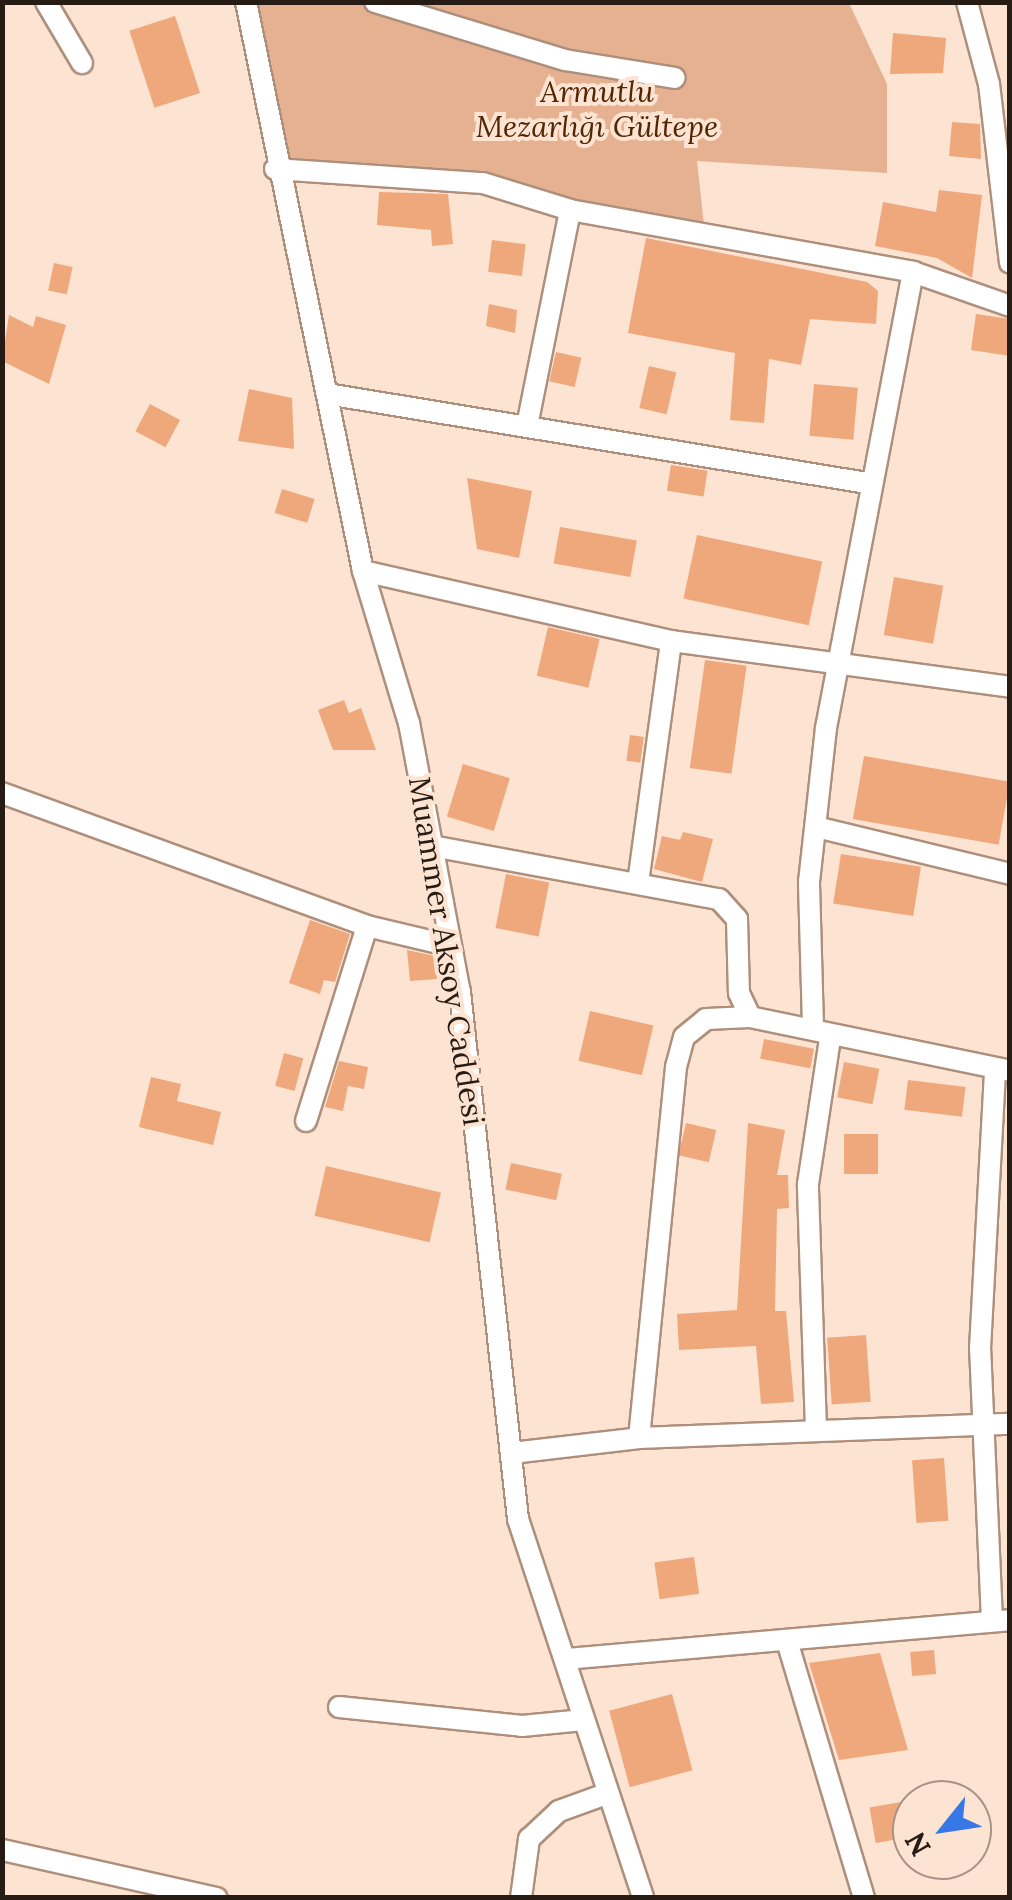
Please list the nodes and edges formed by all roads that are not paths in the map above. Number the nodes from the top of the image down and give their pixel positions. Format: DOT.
graph roads {
  1 [pos="46,2"];
  2 [pos="246,2"];
  3 [pos="375,2"];
  4 [pos="968,2"];
  5 [pos="82,64"];
  6 [pos="675,78"];
  7 [pos="999,83"];
  8 [pos="276,169"];
  9 [pos="1007,187"];
  10 [pos="570,210"];
  11 [pos="1010,263"];
  12 [pos="914,272"];
  13 [pos="1010,306"];
  14 [pos="333,395"];
  15 [pos="527,426"];
  16 [pos="867,483"];
  17 [pos="364,571"];
  18 [pos="671,641"];
  19 [pos="838,657"];
  20 [pos="1010,687"];
  21 [pos="2,793"];
  22 [pos="816,827"];
  23 [pos="432,846"];
  24 [pos="1010,874"];
  25 [pos="638,882"];
  26 [pos="367,926"];
  27 [pos="451,946"];
  28 [pos="750,1018"];
  29 [pos="822,1033"];
  30 [pos="1002,1069"];
  31 [pos="306,1121"];
  32 [pos="1010,1424"];
  33 [pos="982,1425"];
  34 [pos="816,1430"];
  35 [pos="639,1438"];
  36 [pos="512,1453"];
  37 [pos="1001,1620"];
  38 [pos="787,1641"];
  39 [pos="566,1659"];
  40 [pos="339,1707"];
  41 [pos="584,1720"];
  42 [pos="606,1794"];
  43 [pos="2,1850"];
  44 [pos="123,1874"];
  45 [pos="126,1898"];
  46 [pos="216,1898"];
  47 [pos="521,1898"];
  48 [pos="644,1898"];
  49 [pos="864,1898"];
  1 -- 5 [label="street"];
  2 -- 8 [label="street, Muammer Aksoy Caddesi"];
  3 -- 6 [label="street"];
  4 -- 7 [label="street"];
  7 -- 9 [label="street"];
  8 -- 10 [label="street"];
  8 -- 14 [label="street, Muammer Aksoy Caddesi"];
  9 -- 11 [label="street"];
  10 -- 12 [label="street"];
  10 -- 15 [label="street"];
  12 -- 13 [label="street"];
  12 -- 16 [label="street"];
  14 -- 15 [label="street"];
  14 -- 17 [label="street, Muammer Aksoy Caddesi"];
  15 -- 16 [label="street"];
  16 -- 19 [label="street"];
  17 -- 18 [label="street"];
  17 -- 23 [label="street, Muammer Aksoy Caddesi"];
  18 -- 19 [label="street"];
  18 -- 25 [label="street"];
  19 -- 20 [label="street"];
  19 -- 22 [label="street"];
  21 -- 26 [label="street"];
  22 -- 24 [label="street"];
  22 -- 29 [label="street"];
  23 -- 25 [label="street"];
  23 -- 27 [label="street, Muammer Aksoy Caddesi"];
  25 -- 28 [label="street"];
  26 -- 27 [label="street"];
  26 -- 31 [label="street"];
  27 -- 36 [label="street, Muammer Aksoy Caddesi"];
  28 -- 29 [label="street"];
  28 -- 35 [label="street"];
  29 -- 30 [label="street"];
  29 -- 34 [label="street"];
  30 -- 33 [label="street"];
  32 -- 33 [label="street"];
  33 -- 34 [label="street"];
  33 -- 37 [label="street"];
  34 -- 35 [label="street"];
  35 -- 36 [label="street"];
  36 -- 39 [label="street, Muammer Aksoy Caddesi"];
  37 -- 38 [label="street"];
  38 -- 39 [label="street"];
  38 -- 49 [label="street"];
  39 -- 41 [label="street, Muammer Aksoy Caddesi"];
  40 -- 41 [label="street"];
  41 -- 42 [label="street, Muammer Aksoy Caddesi"];
  42 -- 47 [label="street"];
  42 -- 48 [label="street, Muammer Aksoy Caddesi"];
  43 -- 44 [label="street"];
  44 -- 45 [label="street"];
  44 -- 46 [label="street"];
}
